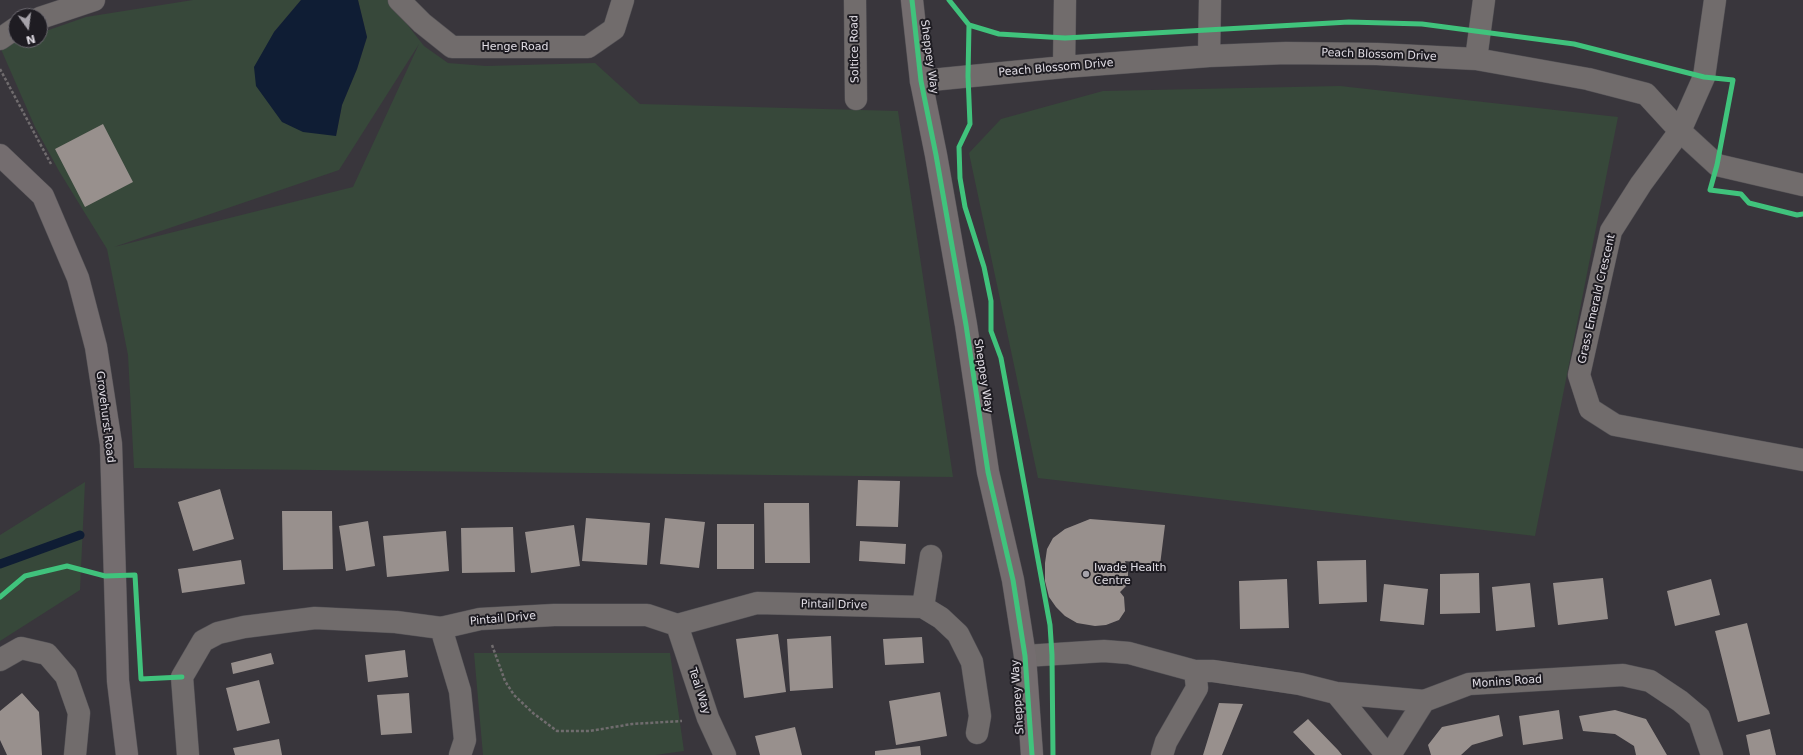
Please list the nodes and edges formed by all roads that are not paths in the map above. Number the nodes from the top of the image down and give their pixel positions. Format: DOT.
graph roads {
  1 [pos="94,0"];
  2 [pos="399,0"];
  3 [pos="623,0"];
  4 [pos="855,0"];
  5 [pos="912,0"];
  6 [pos="1064,0"];
  7 [pos="1210,0"];
  8 [pos="1484,0"];
  9 [pos="1716,0"];
  10 [pos="48,15"];
  11 [pos="1209,56"];
  12 [pos="1476,59"];
  13 [pos="1064,67"];
  14 [pos="921,81"];
  15 [pos="856,99"];
  16 [pos="1680,131"];
  17 [pos="0,155"];
  18 [pos="1803,185"];
  19 [pos="1803,460"];
  20 [pos="931,556"];
  21 [pos="923,607"];
  22 [pos="677,625"];
  23 [pos="441,628"];
  24 [pos="1025,656"];
  25 [pos="0,660"];
  26 [pos="1195,671"];
  27 [pos="1336,693"];
  28 [pos="1424,701"];
  29 [pos="977,733"];
  30 [pos="75,755"];
  31 [pos="127,755"];
  32 [pos="188,755"];
  33 [pos="460,755"];
  34 [pos="725,755"];
  35 [pos="1032,755"];
  36 [pos="1162,755"];
  37 [pos="1388,755"];
  38 [pos="1712,755"];
  1 -- 10 [label="street"];
  2 -- 3 [label="street, Henge Road"];
  4 -- 15 [label="street, Soltice Road"];
  5 -- 14 [label="street, Sheppey Way"];
  6 -- 13 [label="street"];
  7 -- 11 [label="street"];
  8 -- 12 [label="street"];
  9 -- 16 [label="street, Grass Emerald Crescent"];
  11 -- 12 [label="street, Peach Blossom Drive"];
  11 -- 13 [label="street, Peach Blossom Drive"];
  12 -- 16 [label="street, Peach Blossom Drive"];
  13 -- 14 [label="street, Peach Blossom Drive"];
  14 -- 24 [label="street, Sheppey Way"];
  16 -- 18 [label="street, Peach Blossom Drive"];
  16 -- 19 [label="street, Grass Emerald Crescent"];
  17 -- 31 [label="street, Grovehurst Road"];
  20 -- 21 [label="street"];
  21 -- 22 [label="street, Pintail Drive"];
  21 -- 29 [label="street"];
  22 -- 23 [label="street, Pintail Drive"];
  22 -- 34 [label="street, Teal Way"];
  23 -- 32 [label="street, Pintail Drive"];
  23 -- 33 [label="street"];
  24 -- 26 [label="street, Monins Road"];
  24 -- 35 [label="street, Sheppey Way"];
  25 -- 30 [label="street"];
  26 -- 27 [label="street, Monins Road"];
  26 -- 36 [label="street"];
  27 -- 28 [label="street, Monins Road"];
  27 -- 37 [label="street"];
  28 -- 37 [label="street"];
  28 -- 38 [label="street, Monins Road"];
}
